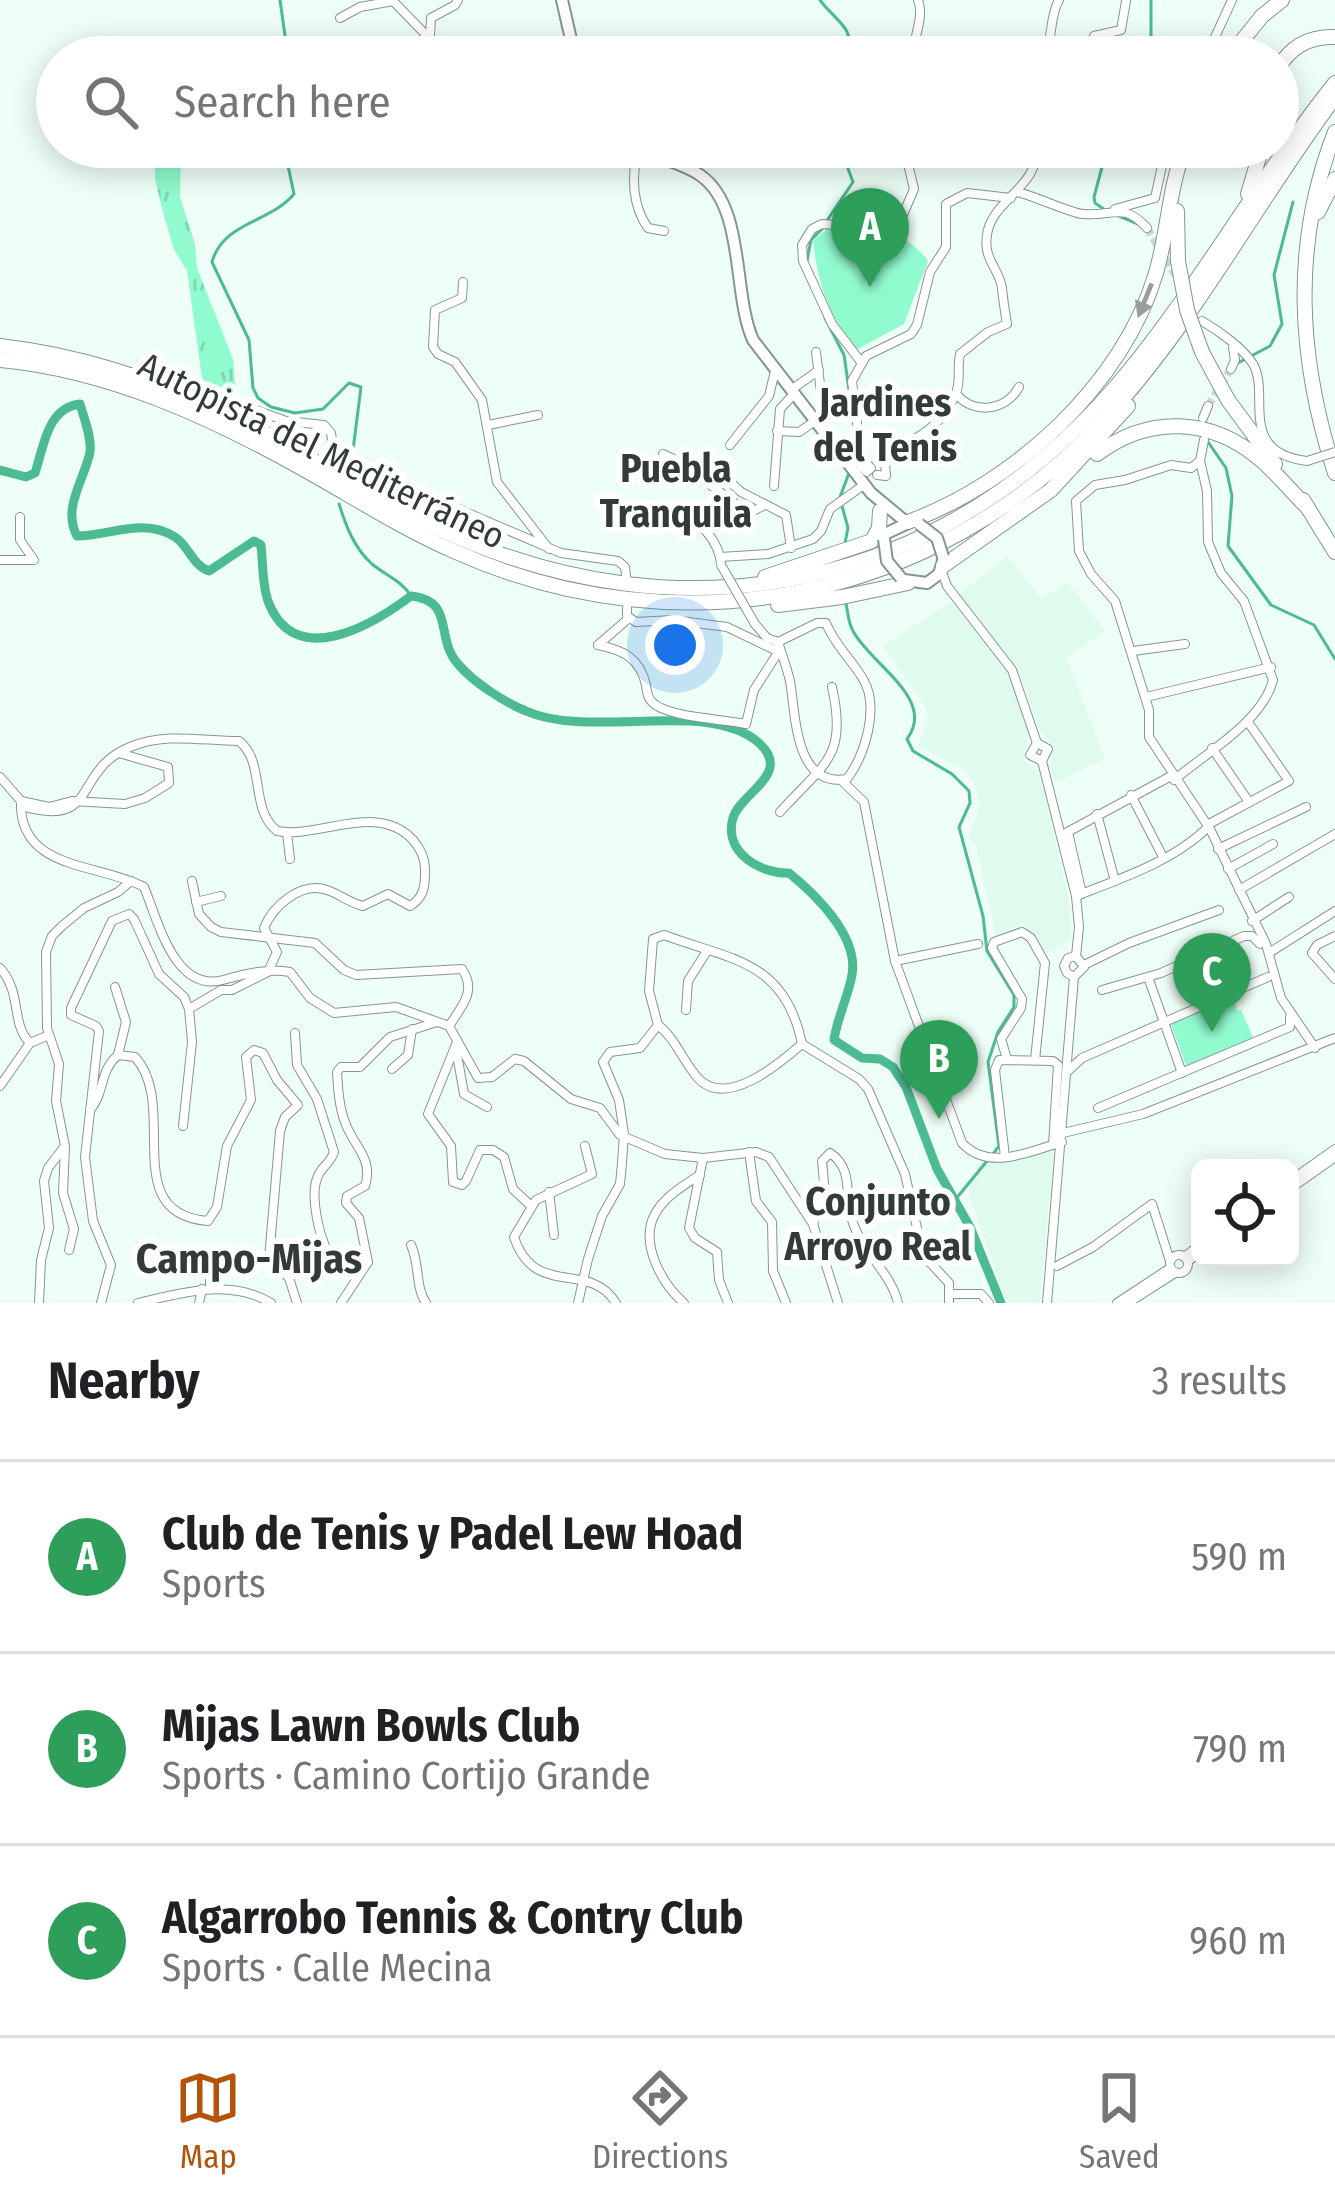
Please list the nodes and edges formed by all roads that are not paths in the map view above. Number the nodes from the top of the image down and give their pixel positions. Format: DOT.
graph roads {
  1 [pos="393,0"];
  2 [pos="458,0"];
  3 [pos="562,0"];
  4 [pos="918,0"];
  5 [pos="1059,0"];
  6 [pos="1232,0"];
  7 [pos="1282,0"];
  8 [pos="1126,1"];
  9 [pos="340,18"];
  10 [pos="427,36"];
  11 [pos="431,36"];
  12 [pos="570,36"];
  13 [pos="915,36"];
  14 [pos="1049,36"];
  15 [pos="1094,36"];
  16 [pos="1216,36"];
  17 [pos="1246,36"];
  18 [pos="1335,37"];
  19 [pos="1299,45"];
  20 [pos="1335,83"];
  21 [pos="1335,97"];
  22 [pos="1335,132"];
  23 [pos="1299,133"];
  24 [pos="1299,151"];
  25 [pos="633,168"];
  26 [pos="685,168"];
  27 [pos="910,168"];
  28 [pos="1031,168"];
  29 [pos="1161,168"];
  30 [pos="1181,168"];
  31 [pos="1183,168"];
  32 [pos="1255,168"];
  33 [pos="1274,168"];
  34 [pos="1287,168"];
  35 [pos="1335,179"];
  36 [pos="1015,195"];
  37 [pos="1114,209"];
  38 [pos="1236,220"];
  39 [pos="1147,228"];
  40 [pos="664,232"];
  41 [pos="463,282"];
  42 [pos="1202,321"];
  43 [pos="1176,334"];
  44 [pos="0,346"];
  45 [pos="1233,346"];
  46 [pos="816,352"];
  47 [pos="0,359"];
  48 [pos="861,362"];
  49 [pos="1231,369"];
  50 [pos="819,370"];
  51 [pos="775,371"];
  52 [pos="1018,387"];
  53 [pos="792,392"];
  54 [pos="956,394"];
  55 [pos="1313,394"];
  56 [pos="225,399"];
  57 [pos="823,400"];
  58 [pos="1208,406"];
  59 [pos="538,415"];
  60 [pos="1203,418"];
  61 [pos="815,421"];
  62 [pos="488,425"];
  63 [pos="777,431"];
  64 [pos="1204,440"];
  65 [pos="730,445"];
  66 [pos="1334,449"];
  67 [pos="663,454"];
  68 [pos="1200,461"];
  69 [pos="714,466"];
  70 [pos="867,472"];
  71 [pos="1335,473"];
  72 [pos="774,486"];
  73 [pos="1051,490"];
  74 [pos="662,505"];
  75 [pos="763,506"];
  76 [pos="1308,508"];
  77 [pos="880,512"];
  78 [pos="20,517"];
  79 [pos="911,522"];
  80 [pos="882,537"];
  81 [pos="549,548"];
  82 [pos="791,548"];
  83 [pos="1335,552"];
  84 [pos="0,560"];
  85 [pos="721,561"];
  86 [pos="942,565"];
  87 [pos="911,582"];
  88 [pos="627,584"];
  89 [pos="690,589"];
  90 [pos="955,598"];
  91 [pos="683,605"];
  92 [pos="1185,644"];
  93 [pos="779,648"];
  94 [pos="1133,651"];
  95 [pos="1271,668"];
  96 [pos="832,687"];
  97 [pos="1146,697"];
  98 [pos="1248,722"];
  99 [pos="1212,748"];
  100 [pos="115,754"];
  101 [pos="816,772"];
  102 [pos="0,777"];
  103 [pos="1173,778"];
  104 [pos="842,781"];
  105 [pos="1131,795"];
  106 [pos="1249,802"];
  107 [pos="78,803"];
  108 [pos="21,804"];
  109 [pos="1306,806"];
  110 [pos="780,812"];
  111 [pos="1097,814"];
  112 [pos="1207,826"];
  113 [pos="287,833"];
  114 [pos="1065,833"];
  115 [pos="1335,834"];
  116 [pos="1274,844"];
  117 [pos="1218,849"];
  118 [pos="1163,857"];
  119 [pos="290,859"];
  120 [pos="1228,869"];
  121 [pos="131,881"];
  122 [pos="192,881"];
  123 [pos="1115,881"];
  124 [pos="1239,890"];
  125 [pos="1079,895"];
  126 [pos="221,896"];
  127 [pos="1289,897"];
  128 [pos="196,902"];
  129 [pos="1219,910"];
  130 [pos="1335,911"];
  131 [pos="1252,920"];
  132 [pos="1335,936"];
  133 [pos="268,937"];
  134 [pos="978,944"];
  135 [pos="707,951"];
  136 [pos="1269,952"];
  137 [pos="1076,956"];
  138 [pos="895,961"];
  139 [pos="1084,964"];
  140 [pos="0,968"];
  141 [pos="268,972"];
  142 [pos="1074,976"];
  143 [pos="1148,977"];
  144 [pos="1268,977"];
  145 [pos="1335,980"];
  146 [pos="115,987"];
  147 [pos="1102,990"];
  148 [pos="189,1009"];
  149 [pos="686,1010"];
  150 [pos="437,1022"];
  151 [pos="1164,1022"];
  152 [pos="658,1025"];
  153 [pos="449,1026"];
  154 [pos="412,1029"];
  155 [pos="295,1033"];
  156 [pos="49,1035"];
  157 [pos="1335,1038"];
  158 [pos="30,1042"];
  159 [pos="456,1044"];
  160 [pos="802,1044"];
  161 [pos="1315,1048"];
  162 [pos="1070,1049"];
  163 [pos="118,1055"];
  164 [pos="1082,1058"];
  165 [pos="1007,1059"];
  166 [pos="1035,1060"];
  167 [pos="392,1070"];
  168 [pos="1068,1071"];
  169 [pos="1182,1072"];
  170 [pos="0,1086"];
  171 [pos="487,1107"];
  172 [pos="1098,1108"];
  173 [pos="90,1111"];
  174 [pos="182,1126"];
  175 [pos="624,1136"];
  176 [pos="1059,1140"];
  177 [pos="65,1145"];
  178 [pos="585,1146"];
  179 [pos="749,1152"];
  180 [pos="1335,1153"];
  181 [pos="1006,1157"];
  182 [pos="703,1159"];
  183 [pos="701,1174"];
  184 [pos="1299,1179"];
  185 [pos="549,1192"];
  186 [pos="530,1205"];
  187 [pos="813,1224"];
  188 [pos="554,1235"];
  189 [pos="411,1245"];
  190 [pos="68,1250"];
  191 [pos="1191,1255"];
  192 [pos="220,1256"];
  193 [pos="1186,1259"];
  194 [pos="368,1262"];
  195 [pos="1057,1266"];
  196 [pos="1172,1267"];
  197 [pos="581,1280"];
  198 [pos="206,1289"];
  199 [pos="950,1298"];
  200 [pos="155,1300"];
  201 [pos="39,1303"];
  202 [pos="100,1303"];
  203 [pos="138,1303"];
  204 [pos="199,1303"];
  205 [pos="272,1303"];
  206 [pos="297,1303"];
  207 [pos="341,1303"];
  208 [pos="426,1303"];
  209 [pos="578,1303"];
  210 [pos="616,1303"];
  211 [pos="684,1303"];
  212 [pos="728,1303"];
  213 [pos="786,1303"];
  214 [pos="838,1303"];
  215 [pos="898,1303"];
  216 [pos="989,1303"];
  217 [pos="1048,1303"];
  218 [pos="1117,1303"];
  219 [pos="1128,1303"];
  1 -- 9 [label="street"];
  1 -- 10 [label="street"];
  2 -- 11 [label="street"];
  3 -- 12 [label="main road"];
  4 -- 13 [label="street"];
  5 -- 14 [label="street"];
  6 -- 16 [label="street"];
  7 -- 17 [label="highway"];
  8 -- 15 [label="street"];
  18 -- 19 [label="highway"];
  20 -- 23 [label="highway, Autopista del Mediterráneo"];
  21 -- 24 [label="highway, Autopista del Mediterráneo"];
  22 -- 55 [label="highway"];
  25 -- 40 [label="street"];
  26 -- 51 [label="main road"];
  27 -- 48 [label="street"];
  28 -- 36 [label="street"];
  29 -- 37 [label="street"];
  30 -- 79 [label="highway, one-way"];
  31 -- 76 [label="highway, bridge"];
  32 -- 38 [label="highway"];
  33 -- 38 [label="highway, Autopista del Mediterráneo"];
  34 -- 43 [label="highway, Autopista del Mediterráneo"];
  35 -- 66 [label="highway"];
  36 -- 37 [label="street"];
  36 -- 48 [label="street"];
  36 -- 54 [label="street"];
  37 -- 39 [label="street"];
  38 -- 89 [label="highway, Autopista del Mediterráneo"];
  41 -- 62 [label="street"];
  42 -- 45 [label="street"];
  43 -- 73 [label="highway"];
  43 -- 91 [label="highway, Autopista del Mediterráneo"];
  44 -- 89 [label="highway, Autopista del Mediterráneo"];
  45 -- 49 [label="street"];
  45 -- 66 [label="street, bridge"];
  46 -- 50 [label="street"];
  47 -- 91 [label="highway, Autopista del Mediterráneo"];
  48 -- 70 [label="street"];
  50 -- 53 [label="street"];
  50 -- 57 [label="street"];
  51 -- 53 [label="main road"];
  51 -- 65 [label="street"];
  52 -- 54 [label="street"];
  53 -- 61 [label="main road"];
  53 -- 63 [label="street"];
  54 -- 70 [label="street"];
  55 -- 66 [label="highway"];
  55 -- 71 [label="highway"];
  56 -- 81 [label="street"];
  58 -- 60 [label="street"];
  59 -- 62 [label="street"];
  61 -- 63 [label="street"];
  61 -- 70 [label="main road"];
  62 -- 81 [label="street"];
  63 -- 72 [label="street"];
  64 -- 68 [label="street"];
  67 -- 75 [label="street"];
  68 -- 94 [label="street"];
  68 -- 95 [label="street"];
  69 -- 75 [label="street"];
  70 -- 77 [label="main road"];
  70 -- 79 [label="main road"];
  70 -- 82 [label="street"];
  73 -- 76 [label="highway"];
  73 -- 86 [label="highway"];
  74 -- 85 [label="street"];
  75 -- 82 [label="street"];
  76 -- 83 [label="highway"];
  77 -- 80 [label="highway"];
  78 -- 84 [label="street"];
  79 -- 80 [label="main road"];
  79 -- 86 [label="main road, bridge"];
  80 -- 87 [label="main road, bridge"];
  80 -- 89 [label="highway"];
  81 -- 88 [label="street"];
  82 -- 85 [label="street"];
  85 -- 93 [label="street, bridge"];
  86 -- 87 [label="main road"];
  86 -- 90 [label="street"];
  87 -- 90 [label="street"];
  87 -- 91 [label="highway"];
  90 -- 114 [label="street"];
  92 -- 94 [label="street"];
  93 -- 93 [label="street"];
  93 -- 101 [label="street"];
  93 -- 104 [label="street"];
  94 -- 97 [label="street"];
  95 -- 97 [label="street"];
  95 -- 98 [label="street"];
  96 -- 101 [label="street"];
  97 -- 103 [label="street"];
  98 -- 99 [label="street"];
  98 -- 106 [label="street"];
  99 -- 103 [label="street"];
  99 -- 106 [label="street"];
  100 -- 107 [label="street"];
  100 -- 107 [label="street"];
  100 -- 113 [label="street"];
  101 -- 104 [label="street"];
  101 -- 110 [label="street"];
  102 -- 108 [label="street"];
  103 -- 105 [label="street"];
  103 -- 112 [label="street"];
  104 -- 138 [label="street"];
  105 -- 111 [label="street"];
  105 -- 118 [label="street"];
  106 -- 112 [label="street"];
  107 -- 108 [label="street"];
  108 -- 121 [label="street"];
  109 -- 117 [label="street"];
  111 -- 114 [label="street"];
  111 -- 123 [label="street"];
  112 -- 117 [label="street"];
  112 -- 118 [label="street"];
  113 -- 119 [label="street"];
  113 -- 133 [label="street"];
  114 -- 125 [label="street"];
  115 -- 124 [label="street"];
  116 -- 120 [label="street"];
  117 -- 120 [label="street"];
  118 -- 123 [label="street"];
  120 -- 124 [label="street"];
  121 -- 141 [label="street"];
  121 -- 156 [label="street"];
  122 -- 128 [label="street"];
  123 -- 125 [label="street"];
  124 -- 131 [label="street"];
  125 -- 137 [label="street"];
  126 -- 128 [label="street"];
  127 -- 131 [label="street"];
  128 -- 133 [label="street"];
  129 -- 139 [label="street"];
  130 -- 136 [label="street"];
  131 -- 136 [label="street"];
  132 -- 145 [label="street"];
  133 -- 141 [label="street"];
  133 -- 153 [label="street"];
  134 -- 138 [label="street"];
  135 -- 149 [label="street"];
  135 -- 152 [label="street"];
  135 -- 160 [label="street"];
  136 -- 161 [label="street"];
  137 -- 139 [label="street"];
  137 -- 142 [label="street"];
  138 -- 181 [label="street"];
  139 -- 142 [label="street"];
  140 -- 158 [label="street"];
  141 -- 148 [label="street"];
  141 -- 150 [label="street"];
  142 -- 162 [label="street"];
  143 -- 144 [label="street"];
  143 -- 147 [label="street"];
  143 -- 151 [label="street"];
  144 -- 151 [label="street"];
  144 -- 169 [label="street"];
  146 -- 163 [label="street"];
  148 -- 173 [label="street"];
  148 -- 174 [label="street"];
  150 -- 153 [label="street"];
  150 -- 154 [label="street"];
  151 -- 164 [label="street"];
  151 -- 169 [label="street"];
  152 -- 160 [label="street"];
  152 -- 175 [label="street"];
  153 -- 159 [label="street"];
  154 -- 167 [label="street"];
  154 -- 194 [label="street"];
  155 -- 194 [label="street"];
  156 -- 158 [label="street"];
  156 -- 177 [label="street"];
  157 -- 161 [label="street"];
  158 -- 170 [label="street"];
  159 -- 171 [label="street"];
  159 -- 175 [label="street"];
  159 -- 186 [label="street"];
  160 -- 199 [label="street"];
  161 -- 176 [label="street"];
  162 -- 164 [label="street"];
  162 -- 168 [label="street"];
  163 -- 173 [label="street"];
  163 -- 206 [label="street"];
  164 -- 168 [label="street"];
  165 -- 166 [label="street"];
  165 -- 166 [label="street"];
  165 -- 181 [label="street"];
  166 -- 176 [label="street"];
  168 -- 176 [label="street"];
  169 -- 172 [label="street"];
  173 -- 202 [label="street"];
  175 -- 182 [label="street"];
  175 -- 197 [label="street"];
  176 -- 181 [label="street"];
  176 -- 217 [label="street"];
  177 -- 190 [label="street"];
  177 -- 201 [label="street"];
  178 -- 185 [label="street"];
  179 -- 182 [label="street"];
  179 -- 187 [label="street"];
  179 -- 213 [label="street"];
  180 -- 184 [label="street"];
  182 -- 183 [label="street"];
  183 -- 211 [label="street"];
  183 -- 212 [label="street"];
  185 -- 186 [label="street"];
  185 -- 188 [label="street"];
  186 -- 197 [label="street"];
  187 -- 214 [label="street"];
  187 -- 215 [label="street"];
  189 -- 208 [label="street"];
  191 -- 193 [label="street"];
  192 -- 198 [label="street"];
  193 -- 196 [label="street"];
  193 -- 196 [label="street"];
  194 -- 207 [label="street"];
  195 -- 196 [label="street"];
  196 -- 218 [label="street"];
  196 -- 219 [label="street"];
  197 -- 209 [label="street"];
  197 -- 210 [label="street"];
  198 -- 200 [label="street"];
  198 -- 204 [label="street"];
  198 -- 205 [label="street"];
  199 -- 216 [label="street"];
  200 -- 203 [label="street"];
}
